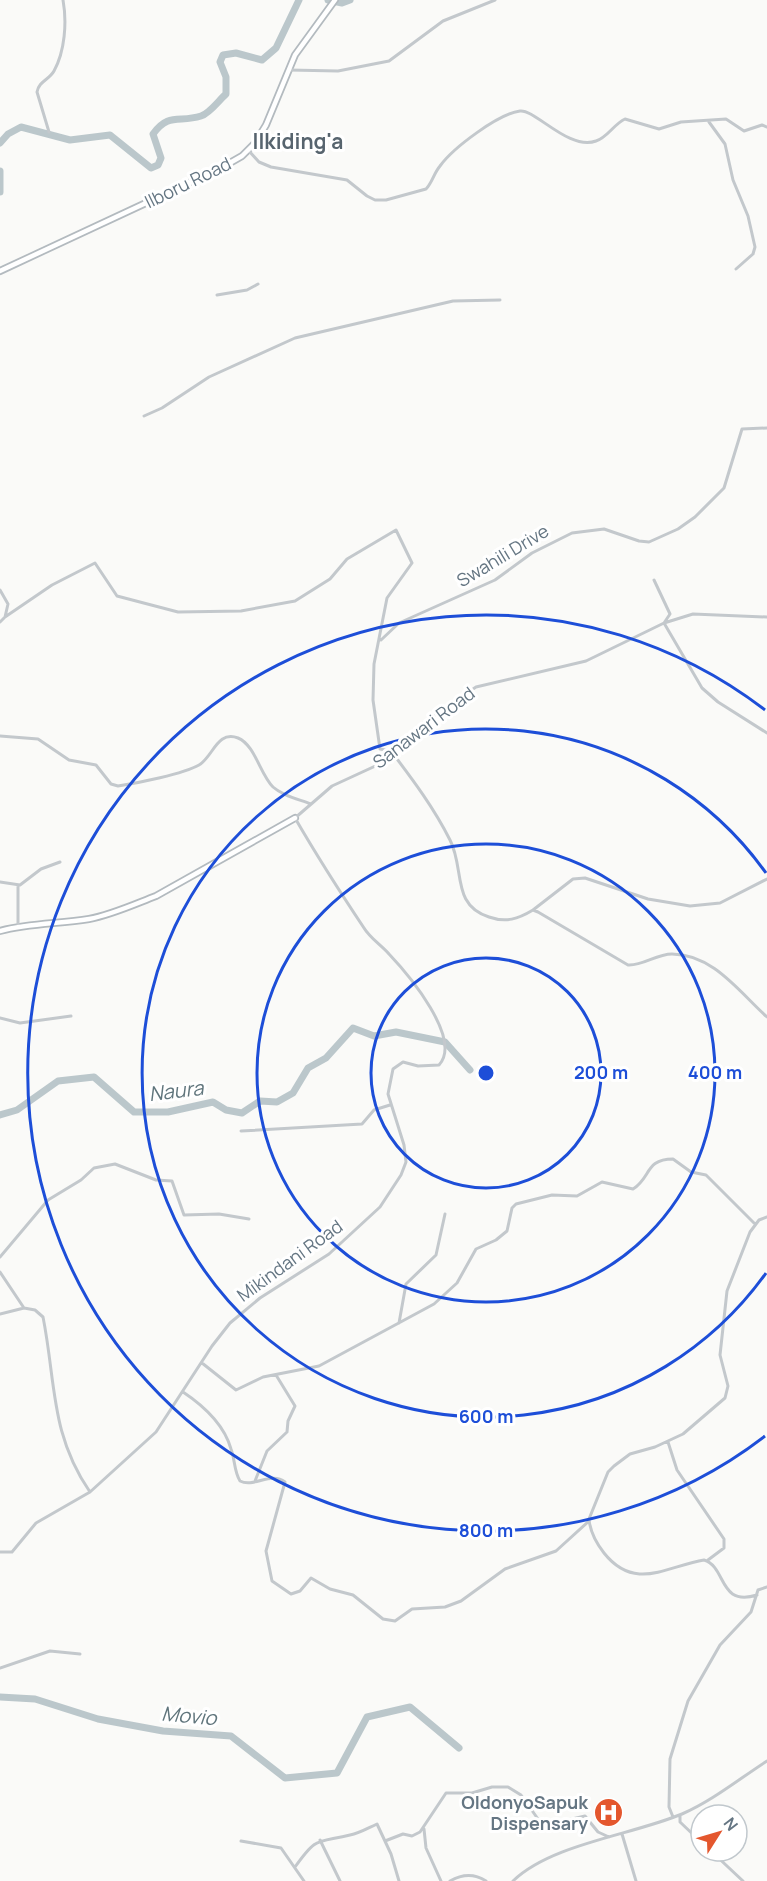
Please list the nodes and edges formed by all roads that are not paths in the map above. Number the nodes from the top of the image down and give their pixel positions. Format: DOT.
graph roads {
  1 [pos="63,0"];
  2 [pos="335,0"];
  3 [pos="495,0"];
  4 [pos="289,70"];
  5 [pos="709,122"];
  6 [pos="767,127"];
  7 [pos="50,132"];
  8 [pos="249,151"];
  9 [pos="736,269"];
  10 [pos="0,271"];
  11 [pos="258,284"];
  12 [pos="217,295"];
  13 [pos="500,300"];
  14 [pos="144,416"];
  15 [pos="767,428"];
  16 [pos="654,580"];
  17 [pos="0,590"];
  18 [pos="5,617"];
  19 [pos="767,617"];
  20 [pos="0,622"];
  21 [pos="664,623"];
  22 [pos="380,642"];
  23 [pos="767,733"];
  24 [pos="0,735"];
  25 [pos="391,751"];
  26 [pos="311,804"];
  27 [pos="295,818"];
  28 [pos="60,862"];
  29 [pos="767,879"];
  30 [pos="0,882"];
  31 [pos="18,885"];
  32 [pos="533,910"];
  33 [pos="18,926"];
  34 [pos="0,931"];
  35 [pos="71,1016"];
  36 [pos="767,1017"];
  37 [pos="0,1018"];
  38 [pos="390,1105"];
  39 [pos="241,1131"];
  40 [pos="445,1214"];
  41 [pos="767,1217"];
  42 [pos="249,1219"];
  43 [pos="754,1224"];
  44 [pos="0,1257"];
  45 [pos="0,1272"];
  46 [pos="24,1308"];
  47 [pos="0,1314"];
  48 [pos="399,1323"];
  49 [pos="202,1363"];
  50 [pos="276,1375"];
  51 [pos="183,1392"];
  52 [pos="668,1442"];
  53 [pos="255,1481"];
  54 [pos="90,1492"];
  55 [pos="589,1521"];
  56 [pos="0,1552"];
  57 [pos="708,1560"];
  58 [pos="767,1587"];
  59 [pos="757,1595"];
  60 [pos="80,1654"];
  61 [pos="0,1668"];
  62 [pos="767,1761"];
  63 [pos="682,1814"];
  64 [pos="673,1817"];
  65 [pos="424,1829"];
  66 [pos="689,1831"];
  67 [pos="622,1834"];
  68 [pos="611,1838"];
  69 [pos="320,1840"];
  70 [pos="241,1841"];
  71 [pos="385,1841"];
  72 [pos="724,1863"];
  73 [pos="295,1867"];
  74 [pos="304,1881"];
  75 [pos="340,1881"];
  76 [pos="399,1881"];
  77 [pos="441,1881"];
  78 [pos="450,1881"];
  79 [pos="486,1881"];
  80 [pos="513,1881"];
  81 [pos="636,1881"];
  82 [pos="743,1881"];
  1 -- 7 [label="street"];
  2 -- 4 [label="street, Ilboru Road"];
  3 -- 4 [label="street"];
  4 -- 8 [label="street, Ilboru Road"];
  5 -- 6 [label="street"];
  5 -- 8 [label="street"];
  5 -- 9 [label="street"];
  8 -- 10 [label="street, Ilboru Road"];
  11 -- 12 [label="street"];
  13 -- 14 [label="street"];
  15 -- 22 [label="street, Swahili Drive"];
  16 -- 21 [label="street"];
  17 -- 18 [label="street"];
  18 -- 20 [label="street"];
  18 -- 22 [label="street"];
  19 -- 21 [label="street, Sanawari Road"];
  21 -- 23 [label="street"];
  21 -- 25 [label="street, Sanawari Road"];
  22 -- 25 [label="street"];
  24 -- 26 [label="street"];
  25 -- 26 [label="street, Sanawari Road"];
  25 -- 32 [label="street"];
  26 -- 27 [label="street, Sanawari Road"];
  27 -- 33 [label="street, Sanawari Road"];
  27 -- 38 [label="street, Mikindani Road"];
  28 -- 31 [label="street"];
  29 -- 32 [label="street"];
  30 -- 31 [label="street"];
  31 -- 33 [label="street"];
  32 -- 36 [label="street"];
  33 -- 34 [label="street, Sanawari Road"];
  35 -- 37 [label="street"];
  38 -- 39 [label="street"];
  38 -- 49 [label="street, Mikindani Road"];
  40 -- 48 [label="street"];
  41 -- 43 [label="street"];
  42 -- 44 [label="street"];
  43 -- 48 [label="street"];
  43 -- 52 [label="street"];
  45 -- 46 [label="street"];
  46 -- 47 [label="street"];
  46 -- 54 [label="street"];
  48 -- 50 [label="street"];
  49 -- 50 [label="street"];
  49 -- 51 [label="street, Mikindani Road"];
  50 -- 53 [label="street"];
  51 -- 53 [label="street"];
  51 -- 54 [label="street, Mikindani Road"];
  52 -- 55 [label="street"];
  52 -- 57 [label="street"];
  53 -- 55 [label="street"];
  54 -- 56 [label="street, Mikindani Road"];
  55 -- 57 [label="street"];
  57 -- 59 [label="street"];
  58 -- 59 [label="street"];
  59 -- 64 [label="street"];
  60 -- 61 [label="street"];
  62 -- 63 [label="street"];
  63 -- 64 [label="street"];
  63 -- 66 [label="street"];
  64 -- 67 [label="street"];
  65 -- 68 [label="street"];
  65 -- 71 [label="street"];
  65 -- 77 [label="street"];
  67 -- 68 [label="street"];
  67 -- 81 [label="street"];
  68 -- 80 [label="street"];
  69 -- 71 [label="street"];
  69 -- 73 [label="street"];
  69 -- 75 [label="street"];
  70 -- 73 [label="street"];
  71 -- 76 [label="street"];
  72 -- 82 [label="street"];
  73 -- 74 [label="street"];
  78 -- 79 [label="street"];
}
